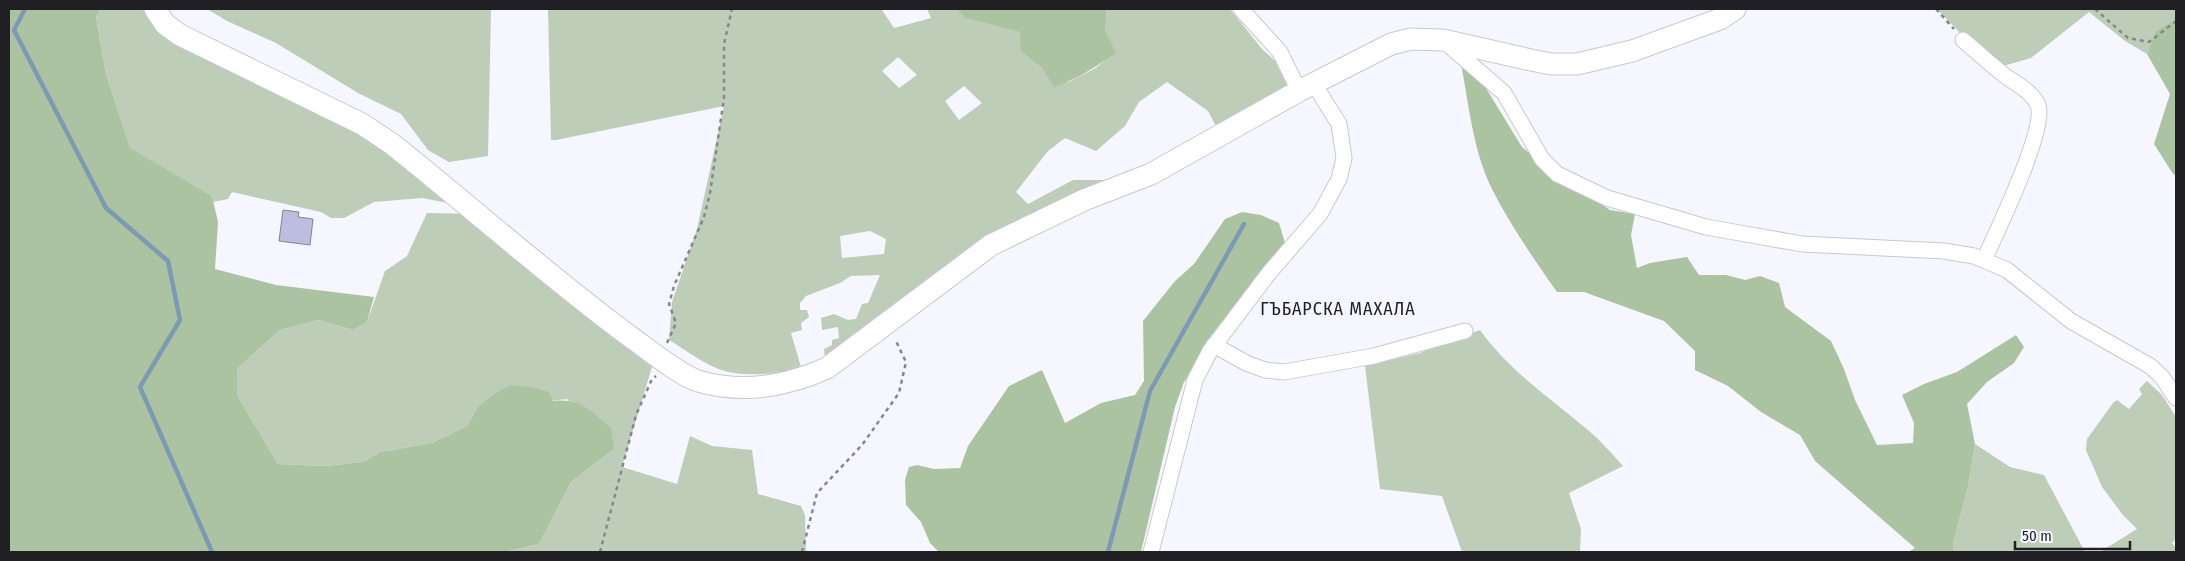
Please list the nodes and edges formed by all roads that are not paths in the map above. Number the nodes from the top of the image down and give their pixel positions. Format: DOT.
graph roads {
  1 [pos="155,9"];
  2 [pos="1241,9"];
  3 [pos="1735,9"];
  4 [pos="1443,40"];
  5 [pos="1964,40"];
  6 [pos="1306,88"];
  7 [pos="1984,260"];
  8 [pos="1465,331"];
  9 [pos="1214,345"];
  10 [pos="2176,398"];
  11 [pos="1151,552"];
  1 -- 6 [label="street"];
  2 -- 6 [label="street"];
  3 -- 4 [label="street"];
  4 -- 6 [label="street"];
  4 -- 7 [label="street"];
  5 -- 7 [label="street"];
  6 -- 9 [label="street"];
  7 -- 10 [label="street"];
  8 -- 9 [label="street"];
  9 -- 11 [label="street"];
}
